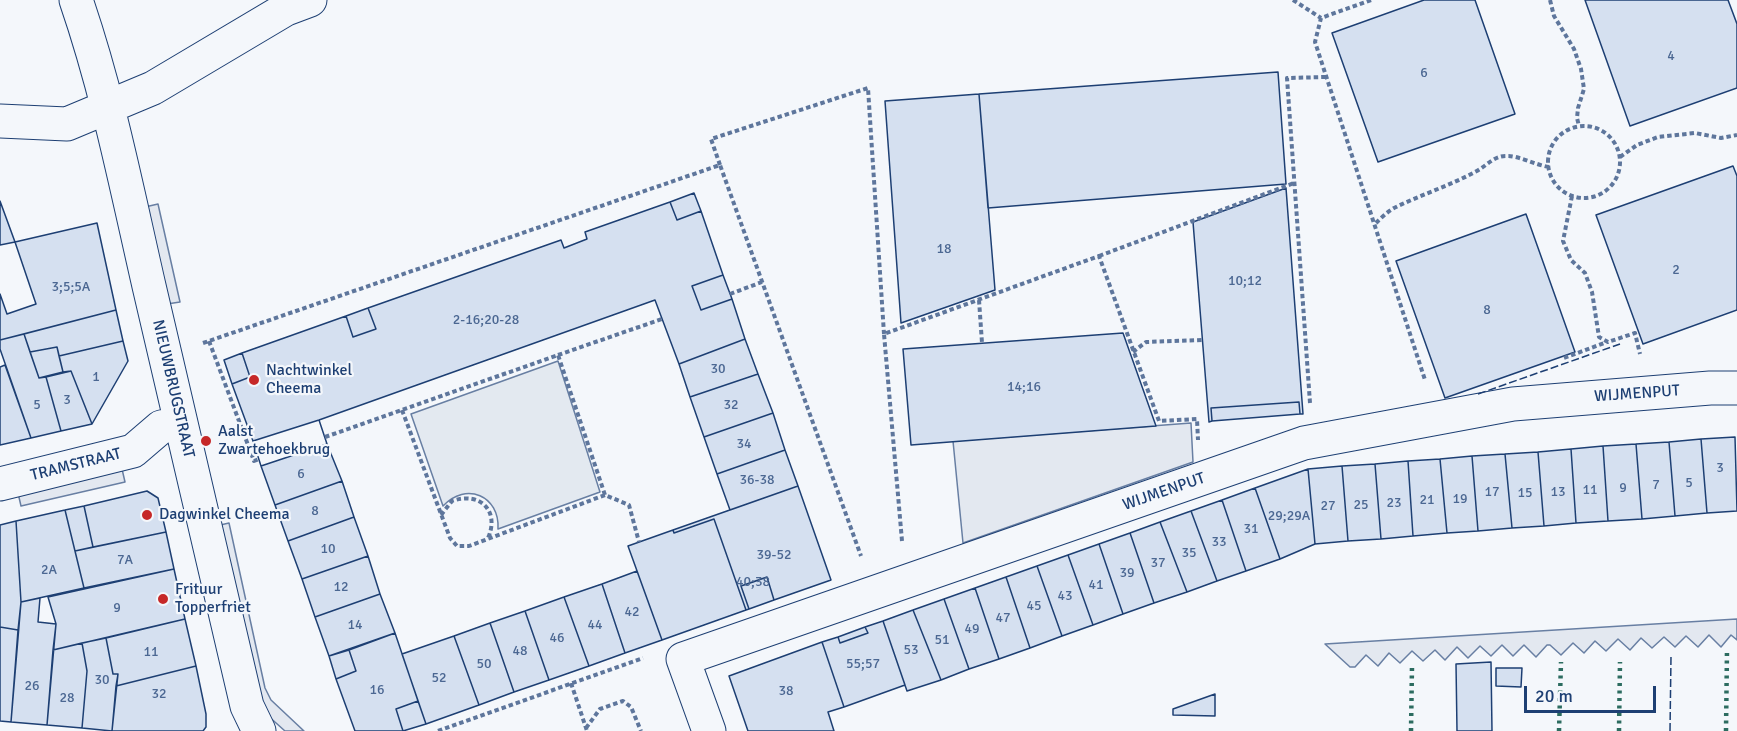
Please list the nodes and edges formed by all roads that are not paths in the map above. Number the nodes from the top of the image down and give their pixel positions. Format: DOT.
graph roads {
  1 [pos="76,0"];
  2 [pos="310,0"];
  3 [pos="109,107"];
  4 [pos="0,121"];
  5 [pos="1737,388"];
  6 [pos="180,423"];
  7 [pos="0,484"];
  8 [pos="259,731"];
  9 [pos="709,731"];
  1 -- 3 [label="street, NIEUWBRUGSTRAAT"];
  2 -- 3 [label="street"];
  3 -- 4 [label="street"];
  3 -- 6 [label="street, NIEUWBRUGSTRAAT"];
  5 -- 9 [label="street, WIJMENPUT"];
  6 -- 7 [label="street, TRAMSTRAAT"];
  6 -- 8 [label="street, NIEUWBRUGSTRAAT"];
}
